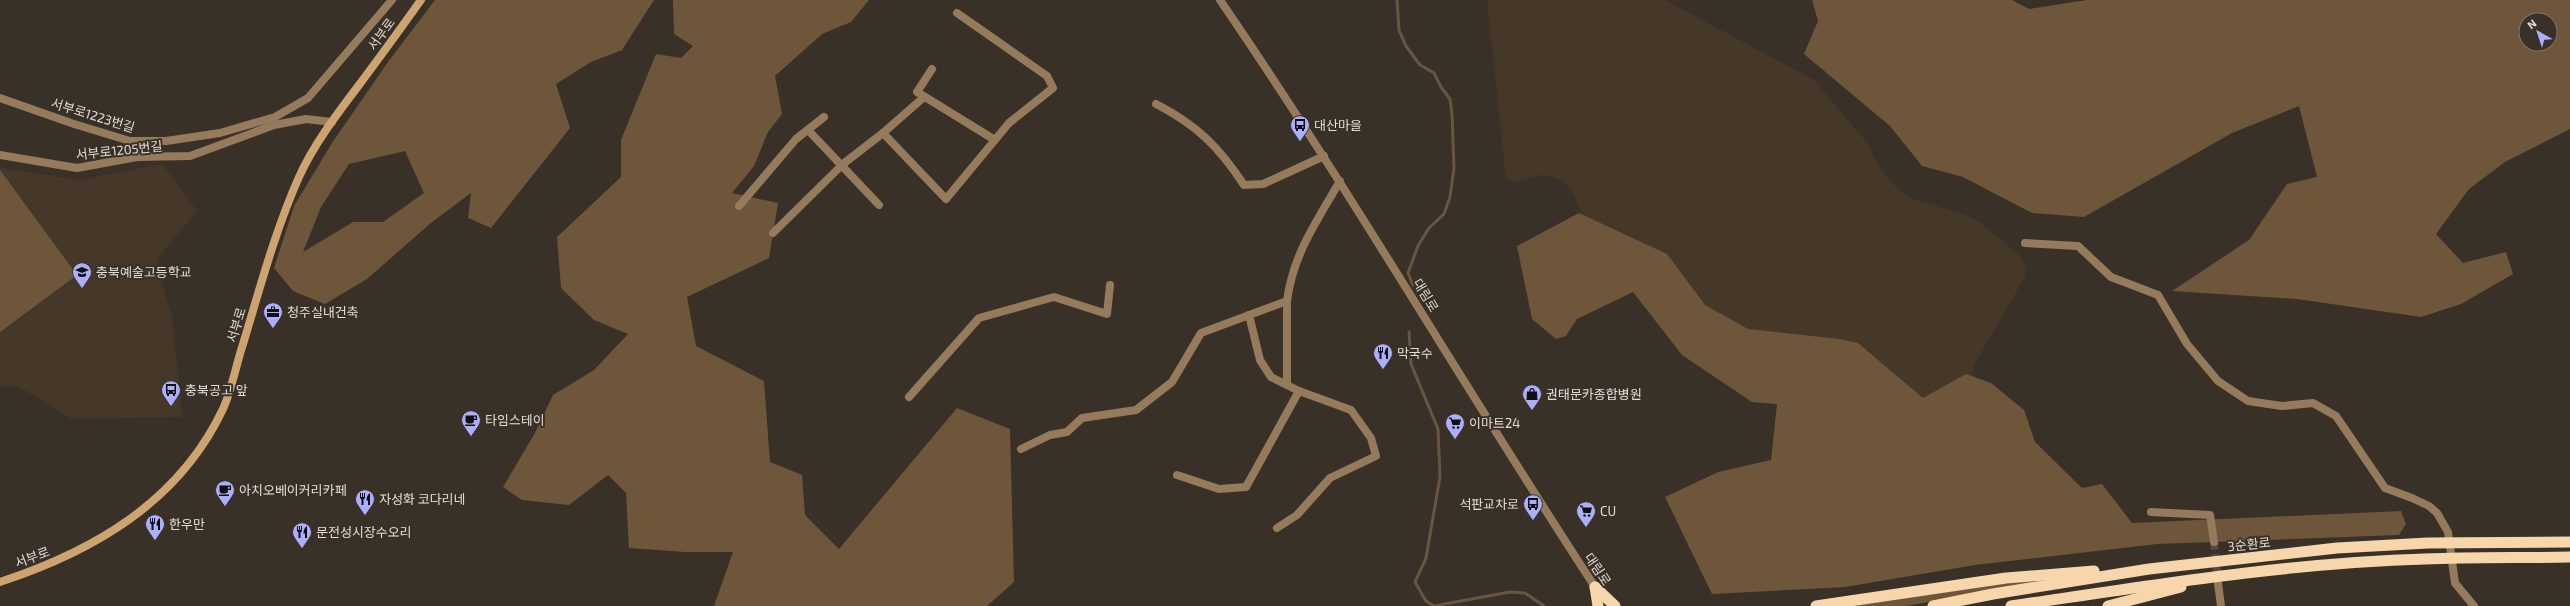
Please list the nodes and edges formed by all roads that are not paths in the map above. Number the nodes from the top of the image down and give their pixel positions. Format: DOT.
graph roads {
  1 [pos="392,0"];
  2 [pos="421,0"];
  3 [pos="1220,0"];
  4 [pos="957,13"];
  5 [pos="932,69"];
  6 [pos="924,97"];
  7 [pos="0,98"];
  8 [pos="1156,104"];
  9 [pos="824,117"];
  10 [pos="332,122"];
  11 [pos="808,130"];
  12 [pos="222,133"];
  13 [pos="883,133"];
  14 [pos="995,140"];
  15 [pos="224,144"];
  16 [pos="0,155"];
  17 [pos="1324,156"];
  18 [pos="843,164"];
  19 [pos="1340,181"];
  20 [pos="879,205"];
  21 [pos="739,206"];
  22 [pos="773,234"];
  23 [pos="2025,243"];
  24 [pos="1110,284"];
  25 [pos="1287,301"];
  26 [pos="1249,315"];
  27 [pos="1287,385"];
  28 [pos="1299,391"];
  29 [pos="908,397"];
  30 [pos="1021,449"];
  31 [pos="1177,475"];
  32 [pos="2151,512"];
  33 [pos="1277,528"];
  34 [pos="2214,542"];
  35 [pos="2570,542"];
  36 [pos="2290,554"];
  37 [pos="2570,557"];
  38 [pos="2221,580"];
  39 [pos="0,582"];
  40 [pos="1595,587"];
  41 [pos="1598,606"];
  42 [pos="1608,606"];
  43 [pos="1615,606"];
  44 [pos="1816,606"];
  45 [pos="1933,606"];
  46 [pos="2011,606"];
  47 [pos="2108,606"];
  48 [pos="2221,606"];
  49 [pos="2474,606"];
  1 -- 12 [label="street, 서부로1223번길"];
  2 -- 10 [label="main road, 서부로"];
  3 -- 17 [label="street, 대림로"];
  4 -- 14 [label="street"];
  5 -- 6 [label="street"];
  6 -- 13 [label="street"];
  6 -- 14 [label="street"];
  7 -- 12 [label="street, 서부로1223번길"];
  8 -- 17 [label="street"];
  9 -- 11 [label="street"];
  10 -- 15 [label="street, 서부로1205번길"];
  10 -- 39 [label="main road, 서부로"];
  11 -- 18 [label="street"];
  11 -- 21 [label="street"];
  12 -- 15 [label="street"];
  13 -- 14 [label="street"];
  13 -- 18 [label="street"];
  15 -- 16 [label="street, 서부로1205번길"];
  17 -- 19 [label="street, 대림로"];
  18 -- 20 [label="street"];
  18 -- 22 [label="street"];
  19 -- 25 [label="street"];
  19 -- 40 [label="street, 대림로"];
  23 -- 49 [label="street"];
  24 -- 29 [label="street"];
  25 -- 26 [label="street"];
  25 -- 27 [label="street"];
  26 -- 27 [label="street"];
  26 -- 30 [label="street"];
  27 -- 28 [label="street"];
  28 -- 31 [label="street"];
  28 -- 33 [label="street"];
  32 -- 34 [label="street"];
  35 -- 36 [label="highway, 3순환로"];
  36 -- 44 [label="highway"];
  36 -- 45 [label="highway, 3순환로"];
  37 -- 38 [label="highway"];
  38 -- 46 [label="highway"];
  38 -- 47 [label="highway"];
  38 -- 48 [label="street"];
  40 -- 41 [label="highway"];
  40 -- 42 [label="street, 대림로"];
  40 -- 43 [label="highway"];
}
